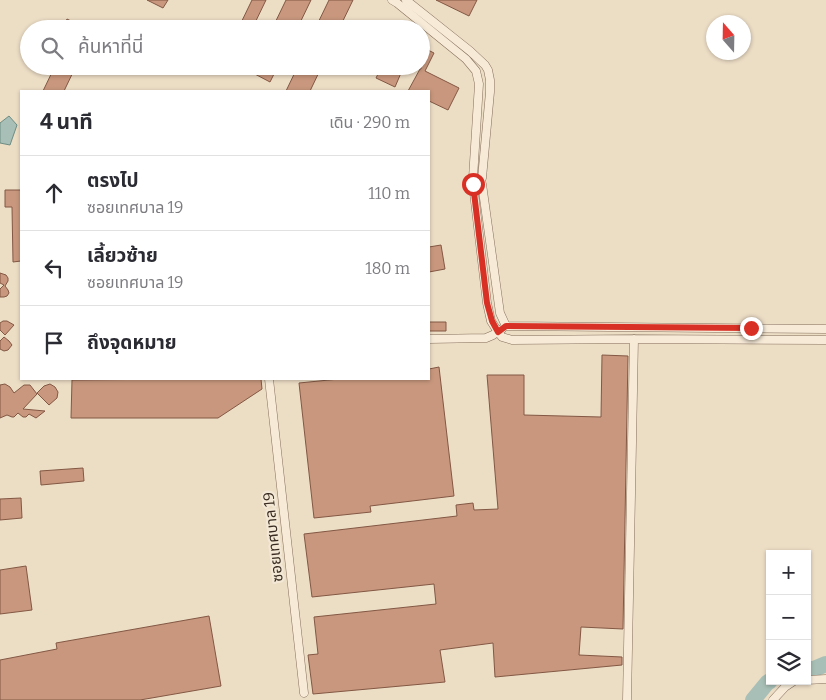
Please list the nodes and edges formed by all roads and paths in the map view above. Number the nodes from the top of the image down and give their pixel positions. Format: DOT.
graph roads {
  1 [pos="392,0"];
  2 [pos="406,0"];
  3 [pos="418,20"];
  4 [pos="430,30"];
  5 [pos="453,37"];
  6 [pos="447,44"];
  7 [pos="506,326"];
  8 [pos="826,329"];
  9 [pos="498,332"];
  10 [pos="430,339"];
  11 [pos="634,339"];
  12 [pos="826,340"];
  13 [pos="269,380"];
  14 [pos="826,679"];
  15 [pos="811,680"];
  16 [pos="788,685"];
  17 [pos="304,692"];
  18 [pos="627,700"];
  19 [pos="773,700"];
  1 -- 3 [label="street"];
  2 -- 5 [label="street"];
  4 -- 6 [label="street"];
  5 -- 6 [label="street"];
  5 -- 7 [label="street"];
  6 -- 9 [label="street"];
  7 -- 8 [label="street"];
  7 -- 9 [label="street"];
  9 -- 10 [label="street"];
  9 -- 11 [label="street"];
  11 -- 12 [label="street"];
  11 -- 18 [label="street"];
  13 -- 17 [label="street, ซอยเทศบาล 19"];
  14 -- 15 [label="street"];
  16 -- 19 [label="street"];
}
